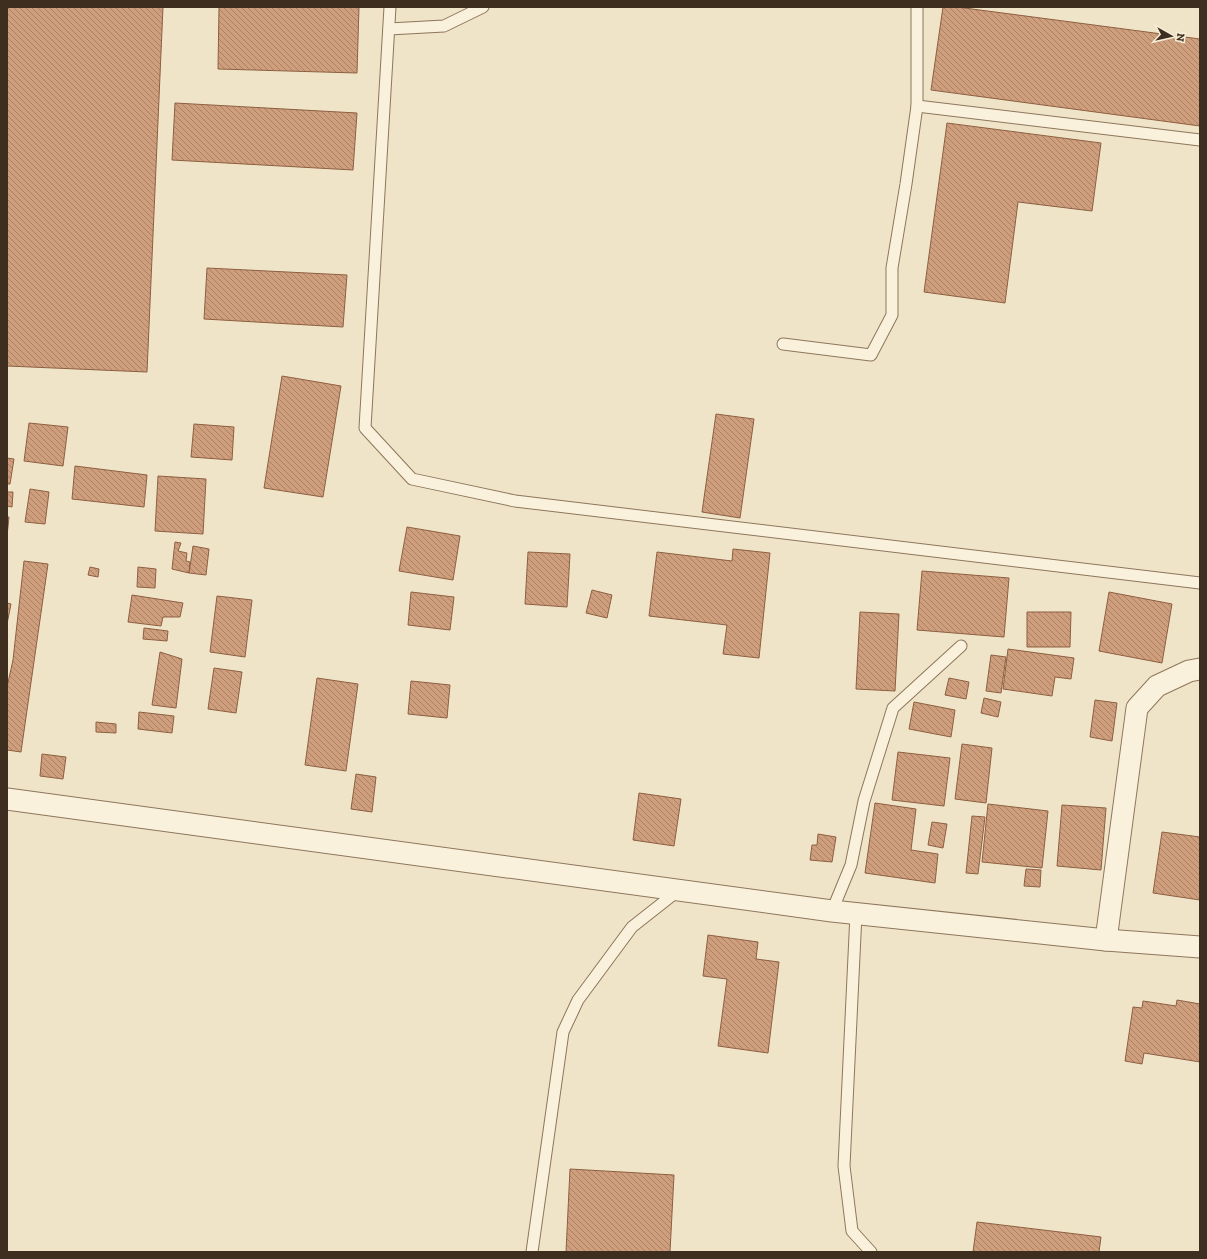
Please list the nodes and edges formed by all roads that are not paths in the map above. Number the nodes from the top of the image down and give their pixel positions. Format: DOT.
graph roads {
  1 [pos="390,7"];
  2 [pos="483,7"];
  3 [pos="917,7"];
  4 [pos="388,29"];
  5 [pos="917,106"];
  6 [pos="1200,140"];
  7 [pos="783,344"];
  8 [pos="1200,583"];
  9 [pos="961,646"];
  10 [pos="1200,669"];
  11 [pos="7,799"];
  12 [pos="680,890"];
  13 [pos="832,911"];
  14 [pos="856,914"];
  15 [pos="1106,940"];
  16 [pos="1200,947"];
  17 [pos="532,1252"];
  18 [pos="871,1252"];
  1 -- 4 [label="lane"];
  2 -- 4 [label="lane"];
  3 -- 5 [label="lane"];
  4 -- 8 [label="lane"];
  5 -- 6 [label="lane"];
  5 -- 7 [label="lane"];
  9 -- 13 [label="lane"];
  10 -- 15 [label="street"];
  11 -- 12 [label="street"];
  12 -- 13 [label="street"];
  12 -- 17 [label="lane"];
  13 -- 14 [label="street"];
  14 -- 15 [label="street"];
  14 -- 18 [label="lane"];
  15 -- 16 [label="street"];
}
